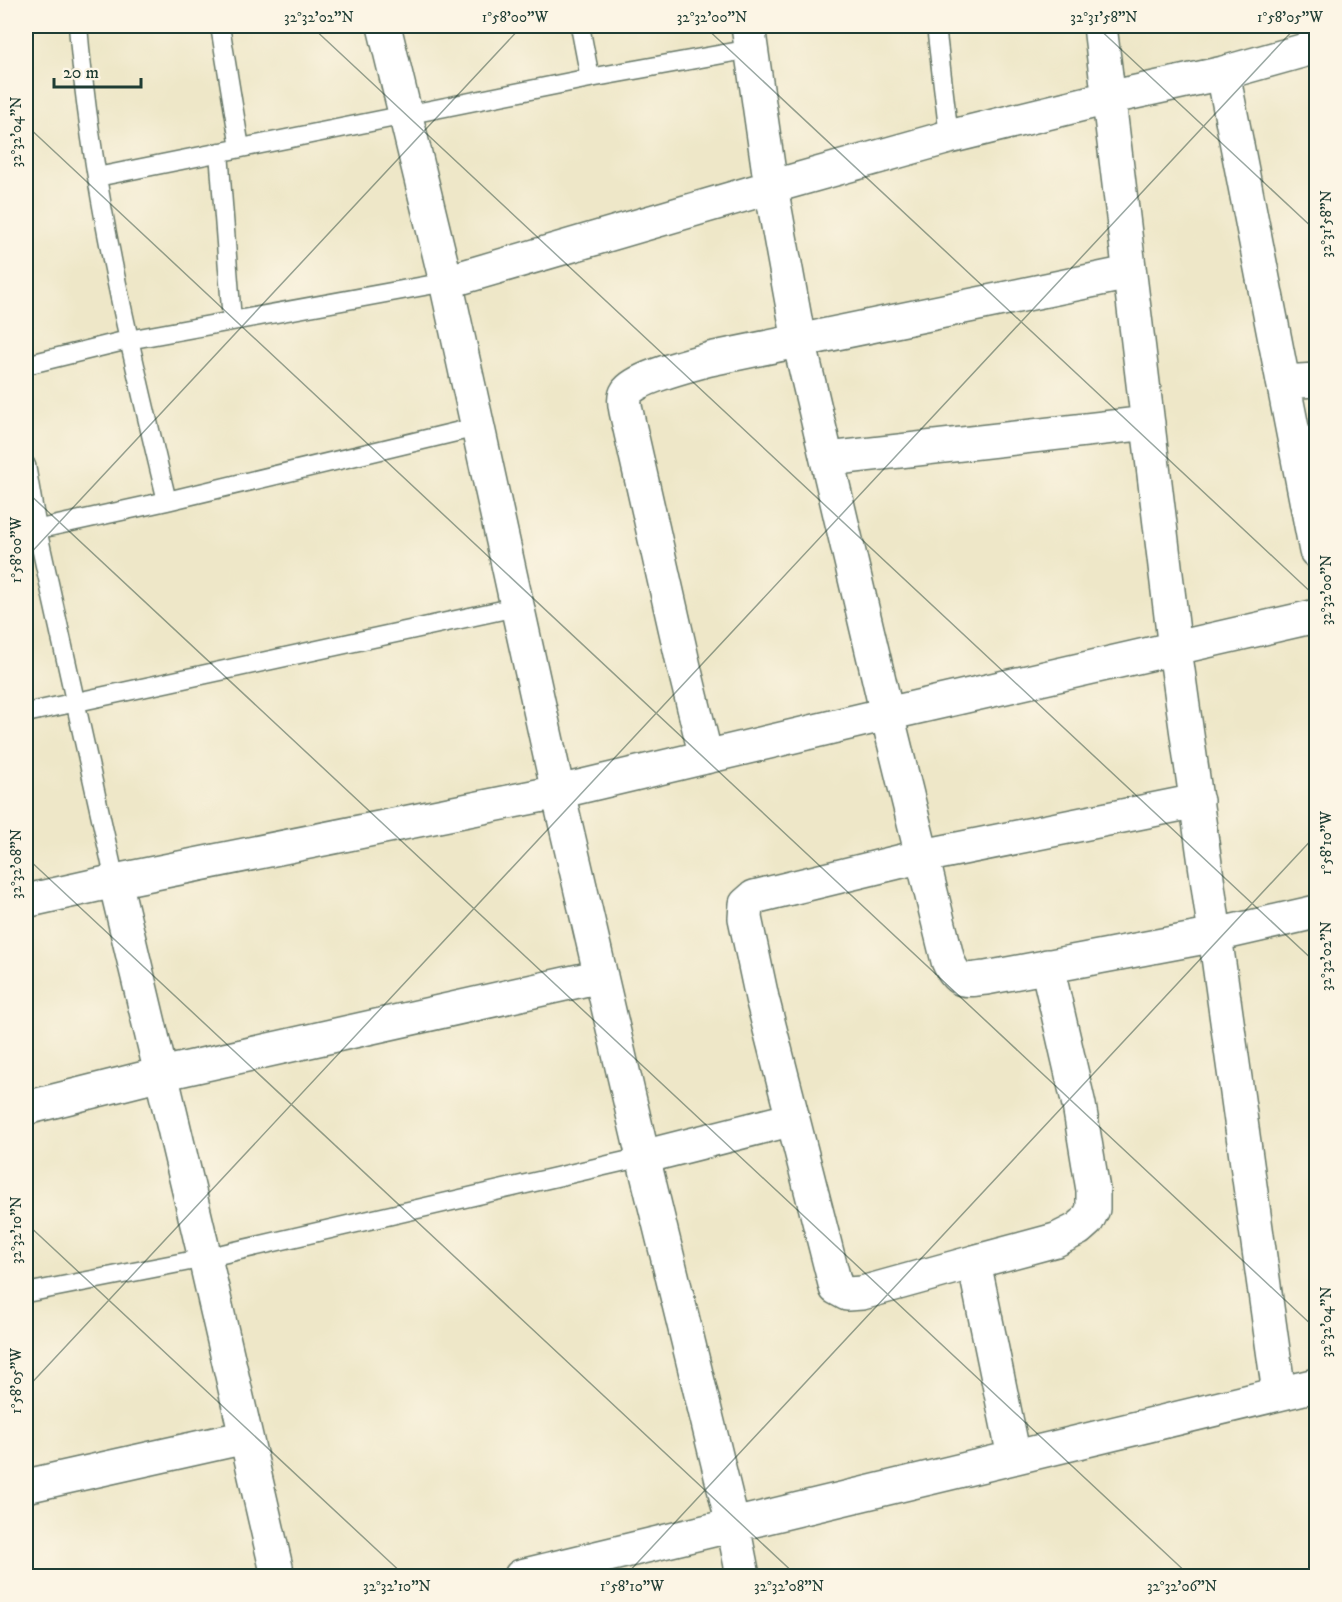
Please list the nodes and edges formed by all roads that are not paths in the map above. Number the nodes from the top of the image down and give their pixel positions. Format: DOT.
graph roads {
  1 [pos="78,26"];
  2 [pos="220,26"];
  3 [pos="384,26"];
  4 [pos="580,26"];
  5 [pos="936,26"];
  6 [pos="1100,26"];
  7 [pos="750,37"];
  8 [pos="1317,48"];
  9 [pos="1223,73"];
  10 [pos="590,78"];
  11 [pos="1108,98"];
  12 [pos="405,115"];
  13 [pos="949,137"];
  14 [pos="240,148"];
  15 [pos="219,152"];
  16 [pos="97,177"];
  17 [pos="771,187"];
  18 [pos="1129,273"];
  19 [pos="446,282"];
  20 [pos="232,321"];
  21 [pos="128,340"];
  22 [pos="800,340"];
  23 [pos="26,365"];
  24 [pos="1317,380"];
  25 [pos="1283,382"];
  26 [pos="1148,423"];
  27 [pos="477,427"];
  28 [pos="828,459"];
  29 [pos="26,465"];
  30 [pos="167,501"];
  31 [pos="31,531"];
  32 [pos="1317,551"];
  33 [pos="516,607"];
  34 [pos="1317,616"];
  35 [pos="1175,649"];
  36 [pos="75,701"];
  37 [pos="26,713"];
  38 [pos="887,714"];
  39 [pos="706,757"];
  40 [pos="558,792"];
  41 [pos="1197,801"];
  42 [pos="923,856"];
  43 [pos="115,881"];
  44 [pos="26,901"];
  45 [pos="1317,912"];
  46 [pos="1216,935"];
  47 [pos="1047,966"];
  48 [pos="600,976"];
  49 [pos="161,1074"];
  50 [pos="26,1108"];
  51 [pos="793,1119"];
  52 [pos="643,1157"];
  53 [pos="205,1258"];
  54 [pos="974,1262"];
  55 [pos="26,1293"];
  56 [pos="1317,1385"];
  57 [pos="1279,1393"];
  58 [pos="246,1437"];
  59 [pos="1014,1457"];
  60 [pos="26,1486"];
  61 [pos="733,1524"];
  62 [pos="278,1576"];
  63 [pos="521,1576"];
  64 [pos="743,1576"];
  1 -- 16 [label="lane"];
  2 -- 14 [label="lane"];
  3 -- 12 [label="street"];
  4 -- 10 [label="lane"];
  5 -- 13 [label="lane"];
  6 -- 11 [label="street"];
  7 -- 10 [label="lane"];
  7 -- 17 [label="street"];
  8 -- 9 [label="street"];
  9 -- 11 [label="street"];
  9 -- 25 [label="street"];
  10 -- 12 [label="lane"];
  11 -- 13 [label="street"];
  11 -- 18 [label="street"];
  12 -- 14 [label="lane"];
  12 -- 19 [label="street"];
  13 -- 17 [label="street"];
  14 -- 15 [label="lane"];
  15 -- 16 [label="lane"];
  15 -- 20 [label="lane"];
  16 -- 21 [label="lane"];
  17 -- 19 [label="street"];
  17 -- 22 [label="street"];
  18 -- 22 [label="street"];
  18 -- 26 [label="street"];
  19 -- 20 [label="lane"];
  19 -- 27 [label="street"];
  20 -- 21 [label="lane"];
  21 -- 23 [label="lane"];
  21 -- 30 [label="lane"];
  22 -- 28 [label="street"];
  22 -- 39 [label="street"];
  24 -- 25 [label="street"];
  25 -- 32 [label="street"];
  26 -- 28 [label="street"];
  26 -- 35 [label="street"];
  27 -- 30 [label="lane"];
  27 -- 33 [label="street"];
  28 -- 38 [label="street"];
  29 -- 31 [label="lane"];
  30 -- 31 [label="lane"];
  31 -- 36 [label="lane"];
  33 -- 36 [label="lane"];
  33 -- 40 [label="street"];
  34 -- 35 [label="street"];
  35 -- 38 [label="street"];
  35 -- 41 [label="street"];
  36 -- 37 [label="lane"];
  36 -- 43 [label="lane"];
  38 -- 39 [label="street"];
  38 -- 42 [label="street"];
  39 -- 40 [label="street"];
  40 -- 43 [label="street"];
  40 -- 48 [label="street"];
  41 -- 42 [label="street"];
  41 -- 46 [label="street"];
  42 -- 47 [label="street"];
  42 -- 51 [label="street"];
  43 -- 44 [label="street"];
  43 -- 49 [label="street"];
  45 -- 46 [label="street"];
  46 -- 47 [label="street"];
  46 -- 57 [label="street"];
  47 -- 54 [label="street"];
  48 -- 49 [label="street"];
  48 -- 52 [label="street"];
  49 -- 50 [label="street"];
  49 -- 53 [label="street"];
  51 -- 52 [label="street"];
  51 -- 54 [label="street"];
  52 -- 53 [label="lane"];
  52 -- 61 [label="street"];
  53 -- 55 [label="lane"];
  53 -- 58 [label="street"];
  54 -- 59 [label="street"];
  56 -- 57 [label="street"];
  57 -- 59 [label="street"];
  58 -- 60 [label="street"];
  58 -- 62 [label="street"];
  59 -- 61 [label="street"];
  61 -- 63 [label="street"];
  61 -- 64 [label="street"];
}
